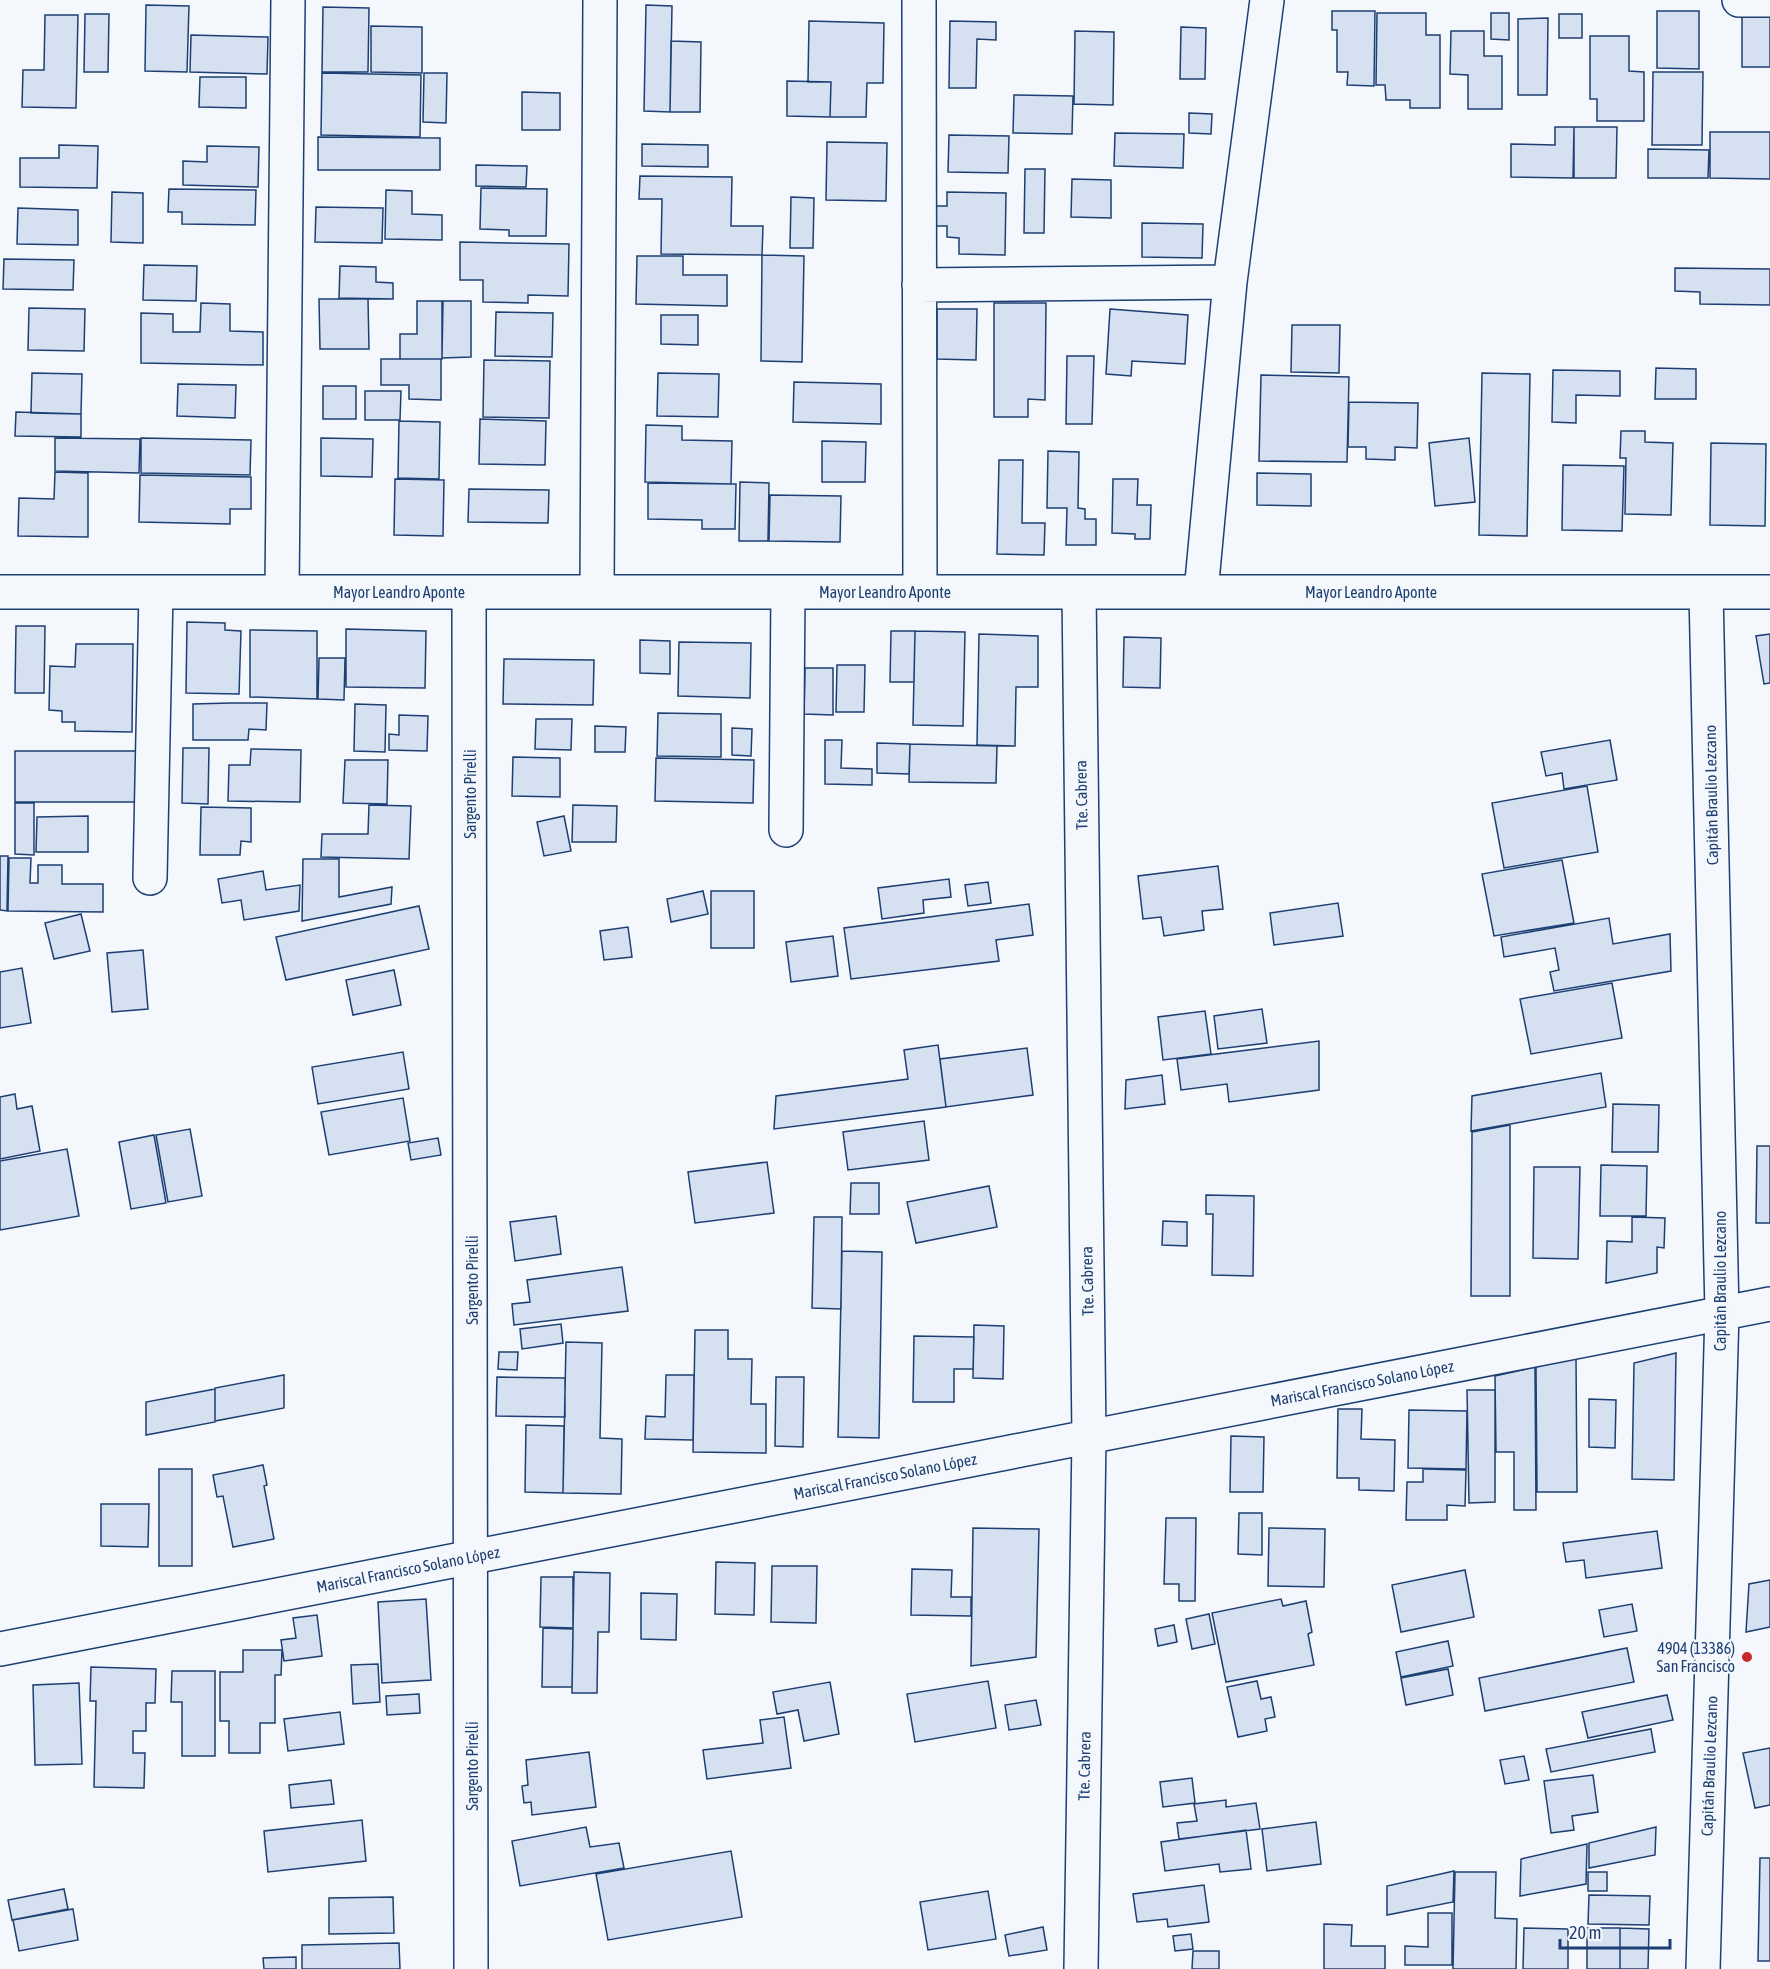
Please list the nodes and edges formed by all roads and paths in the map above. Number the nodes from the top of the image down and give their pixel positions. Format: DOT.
graph roads {
  1 [pos="288,0"];
  2 [pos="600,0"];
  3 [pos="919,0"];
  4 [pos="1267,0"];
  5 [pos="1738,0"];
  6 [pos="1770,0"];
  7 [pos="1230,282"];
  8 [pos="920,285"];
  9 [pos="282,591"];
  10 [pos="0,592"];
  11 [pos="156,592"];
  12 [pos="469,592"];
  13 [pos="597,592"];
  14 [pos="788,592"];
  15 [pos="920,592"];
  16 [pos="1079,592"];
  17 [pos="1201,592"];
  18 [pos="1706,592"];
  19 [pos="1770,592"];
  20 [pos="786,830"];
  21 [pos="150,879"];
  22 [pos="1770,1304"];
  23 [pos="1722,1313"];
  24 [pos="1089,1437"];
  25 [pos="473,1557"];
  26 [pos="0,1648"];
  27 [pos="471,1969"];
  28 [pos="1081,1969"];
  29 [pos="1703,1969"];
  1 -- 9 [label="street"];
  2 -- 13 [label="street"];
  3 -- 8 [label="street"];
  4 -- 7 [label="street"];
  5 -- 6 [label="street"];
  7 -- 8 [label="street"];
  7 -- 17 [label="street"];
  8 -- 15 [label="street"];
  9 -- 11 [label="street, Mayor Leandro Aponte"];
  9 -- 12 [label="street, Mayor Leandro Aponte"];
  10 -- 11 [label="street, Mayor Leandro Aponte"];
  11 -- 21 [label="street"];
  12 -- 13 [label="street, Mayor Leandro Aponte"];
  12 -- 25 [label="street, Sargento Pirelli"];
  13 -- 14 [label="street, Mayor Leandro Aponte"];
  14 -- 15 [label="street, Mayor Leandro Aponte"];
  14 -- 20 [label="street"];
  15 -- 16 [label="street, Mayor Leandro Aponte"];
  16 -- 17 [label="street, Mayor Leandro Aponte"];
  16 -- 24 [label="street, Tte. Cabrera"];
  17 -- 18 [label="street, Mayor Leandro Aponte"];
  18 -- 19 [label="street, Mayor Leandro Aponte"];
  18 -- 23 [label="street, Capitán Braulio Lezcano"];
  22 -- 23 [label="street, Mariscal Francisco Solano López"];
  23 -- 24 [label="street, Mariscal Francisco Solano López"];
  23 -- 29 [label="street, Capitán Braulio Lezcano"];
  24 -- 25 [label="street, Mariscal Francisco Solano López"];
  24 -- 28 [label="street, Tte. Cabrera"];
  25 -- 26 [label="street, Mariscal Francisco Solano López"];
  25 -- 27 [label="street, Sargento Pirelli"];
}
